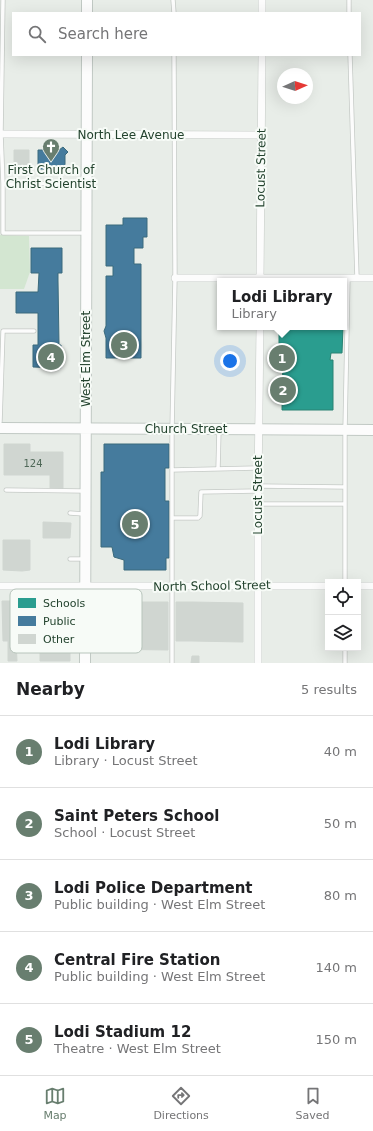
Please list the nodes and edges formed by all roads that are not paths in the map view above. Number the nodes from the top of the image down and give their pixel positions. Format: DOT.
graph roads {
  1 [pos="3,0"];
  2 [pos="87,0"];
  3 [pos="173,0"];
  4 [pos="262,0"];
  5 [pos="348,0"];
  6 [pos="87,12"];
  7 [pos="174,12"];
  8 [pos="262,12"];
  9 [pos="349,12"];
  10 [pos="87,56"];
  11 [pos="174,56"];
  12 [pos="262,56"];
  13 [pos="350,56"];
  14 [pos="1,134"];
  15 [pos="86,135"];
  16 [pos="174,135"];
  17 [pos="262,135"];
  18 [pos="86,183"];
  19 [pos="3,184"];
  20 [pos="86,234"];
  21 [pos="175,278"];
  22 [pos="217,278"];
  23 [pos="260,278"];
  24 [pos="348,278"];
  25 [pos="357,278"];
  26 [pos="373,278"];
  27 [pos="347,329"];
  28 [pos="260,330"];
  29 [pos="347,330"];
  30 [pos="34,331"];
  31 [pos="0,422"];
  32 [pos="0,428"];
  33 [pos="86,428"];
  34 [pos="172,430"];
  35 [pos="219,430"];
  36 [pos="258,430"];
  37 [pos="345,430"];
  38 [pos="373,430"];
  39 [pos="258,468"];
  40 [pos="218,469"];
  41 [pos="172,470"];
  42 [pos="345,487"];
  43 [pos="258,489"];
  44 [pos="6,490"];
  45 [pos="84,491"];
  46 [pos="258,504"];
  47 [pos="345,504"];
  48 [pos="70,514"];
  49 [pos="84,514"];
  50 [pos="172,518"];
  51 [pos="70,559"];
  52 [pos="84,559"];
  53 [pos="345,579"];
  54 [pos="258,585"];
  55 [pos="0,586"];
  56 [pos="84,586"];
  57 [pos="325,586"];
  58 [pos="361,586"];
  59 [pos="373,586"];
  60 [pos="172,587"];
  61 [pos="84,589"];
  62 [pos="345,651"];
  63 [pos="85,653"];
  64 [pos="85,663"];
  65 [pos="172,663"];
  66 [pos="258,663"];
  67 [pos="345,663"];
  1 -- 14 [label="lane"];
  2 -- 6 [label="street"];
  3 -- 7 [label="lane"];
  4 -- 8 [label="street"];
  5 -- 9 [label="lane"];
  10 -- 15 [label="street, West Elm Street"];
  11 -- 16 [label="lane"];
  12 -- 17 [label="street, Locust Street"];
  13 -- 25 [label="lane"];
  14 -- 15 [label="street, North Lee Avenue"];
  14 -- 19 [label="lane"];
  15 -- 16 [label="street, North Lee Avenue"];
  15 -- 18 [label="street, West Elm Street"];
  16 -- 17 [label="street, North Lee Avenue"];
  16 -- 21 [label="lane"];
  17 -- 23 [label="street, Locust Street"];
  18 -- 19 [label="lane"];
  18 -- 20 [label="street, West Elm Street"];
  19 -- 20 [label="lane"];
  20 -- 33 [label="street, West Elm Street"];
  21 -- 22 [label="street"];
  21 -- 34 [label="lane"];
  24 -- 25 [label="street"];
  24 -- 27 [label="lane"];
  25 -- 26 [label="street"];
  28 -- 36 [label="street, Locust Street"];
  29 -- 37 [label="lane"];
  30 -- 31 [label="lane"];
  32 -- 33 [label="street, Church Street"];
  33 -- 34 [label="street, Church Street"];
  33 -- 45 [label="street, West Elm Street"];
  34 -- 35 [label="street, Church Street"];
  34 -- 41 [label="lane"];
  35 -- 36 [label="street, Church Street"];
  35 -- 40 [label="lane"];
  36 -- 37 [label="street, Church Street"];
  36 -- 39 [label="street, Locust Street"];
  37 -- 38 [label="street, Church Street"];
  37 -- 42 [label="lane"];
  39 -- 40 [label="lane"];
  39 -- 43 [label="street, Locust Street"];
  40 -- 41 [label="lane"];
  41 -- 50 [label="lane"];
  42 -- 43 [label="lane"];
  42 -- 47 [label="lane"];
  43 -- 46 [label="street, Locust Street"];
  43 -- 50 [label="lane"];
  44 -- 45 [label="lane"];
  45 -- 49 [label="street, West Elm Street"];
  46 -- 47 [label="lane"];
  46 -- 54 [label="street, Locust Street"];
  47 -- 53 [label="lane"];
  48 -- 49 [label="lane"];
  49 -- 52 [label="street, West Elm Street"];
  50 -- 60 [label="lane"];
  51 -- 52 [label="lane"];
  52 -- 56 [label="street, West Elm Street"];
  54 -- 57 [label="street, North School Street"];
  54 -- 60 [label="street, North School Street"];
  54 -- 66 [label="street, Locust Street"];
  55 -- 56 [label="street, North School Street"];
  56 -- 60 [label="street, North School Street"];
  56 -- 61 [label="street, West Elm Street"];
  58 -- 59 [label="street"];
  60 -- 65 [label="lane"];
  62 -- 67 [label="lane"];
  63 -- 64 [label="street, West Elm Street"];
}
